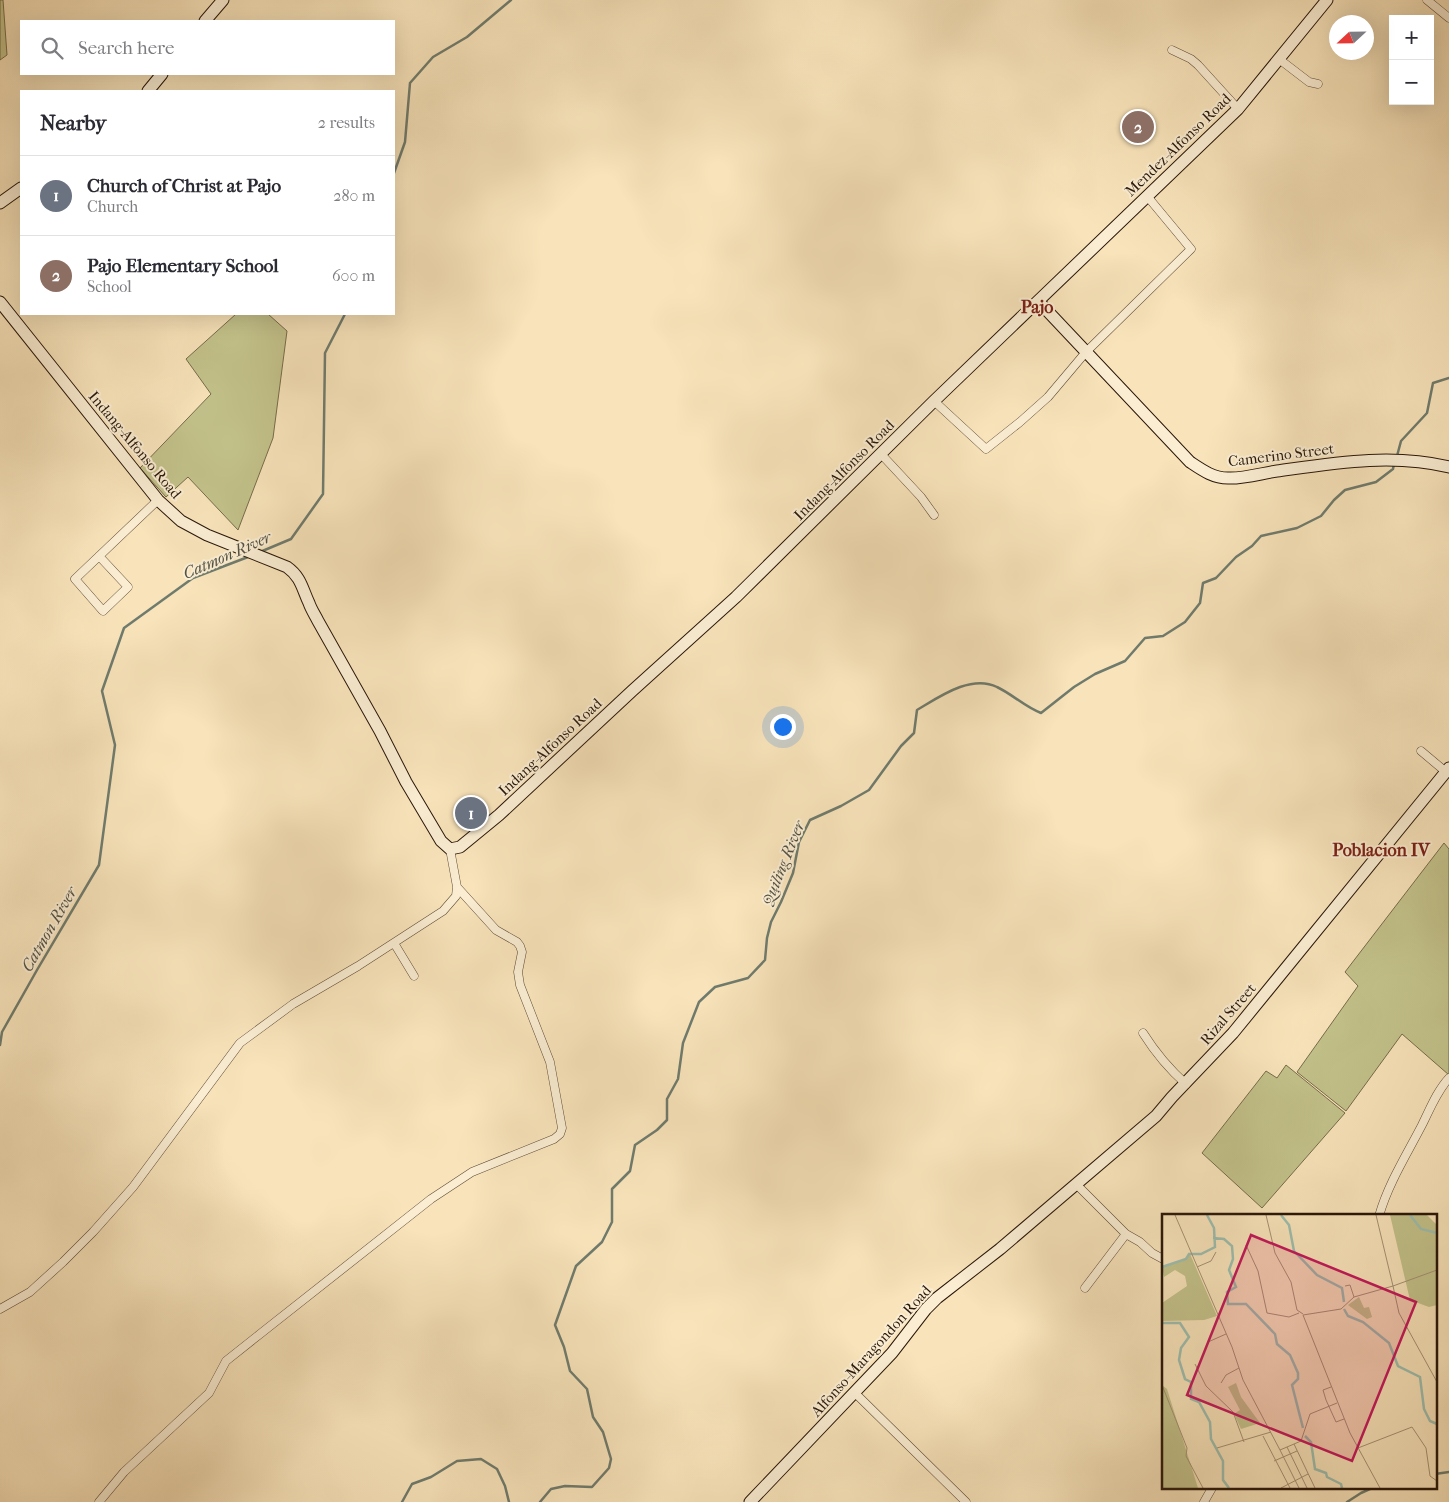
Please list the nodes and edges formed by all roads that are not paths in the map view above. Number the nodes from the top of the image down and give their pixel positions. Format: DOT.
graph roads {
  1 [pos="223,0"];
  2 [pos="1327,0"];
  3 [pos="1427,0"];
  4 [pos="1449,18"];
  5 [pos="206,20"];
  6 [pos="1172,50"];
  7 [pos="1279,59"];
  8 [pos="161,75"];
  9 [pos="1318,84"];
  10 [pos="149,90"];
  11 [pos="1238,109"];
  12 [pos="20,189"];
  13 [pos="1147,196"];
  14 [pos="0,203"];
  15 [pos="0,302"];
  16 [pos="1038,302"];
  17 [pos="1086,352"];
  18 [pos="934,401"];
  19 [pos="881,454"];
  20 [pos="1449,467"];
  21 [pos="158,500"];
  22 [pos="934,515"];
  23 [pos="99,556"];
  24 [pos="1421,751"];
  25 [pos="1447,770"];
  26 [pos="450,849"];
  27 [pos="457,887"];
  28 [pos="394,943"];
  29 [pos="414,976"];
  30 [pos="1143,1033"];
  31 [pos="1449,1078"];
  32 [pos="1186,1084"];
  33 [pos="1076,1184"];
  34 [pos="1380,1214"];
  35 [pos="1126,1234"];
  36 [pos="1000,1249"];
  37 [pos="1162,1258"];
  38 [pos="1086,1288"];
  39 [pos="0,1309"];
  40 [pos="855,1393"];
  41 [pos="1211,1490"];
  42 [pos="99,1502"];
  43 [pos="750,1502"];
  44 [pos="966,1502"];
  45 [pos="1204,1502"];
  1 -- 5 [label="main road"];
  2 -- 7 [label="main road, Mendez-Alfonso Road"];
  3 -- 4 [label="street"];
  6 -- 11 [label="street"];
  7 -- 9 [label="street"];
  7 -- 11 [label="main road, Mendez-Alfonso Road"];
  8 -- 10 [label="main road"];
  11 -- 13 [label="main road, Mendez-Alfonso Road"];
  12 -- 14 [label="main road"];
  13 -- 16 [label="main road, Mendez-Alfonso Road"];
  13 -- 17 [label="street"];
  15 -- 21 [label="main road, Indang-Alfonso Road"];
  16 -- 17 [label="main road, Camerino Street"];
  16 -- 18 [label="main road, Indang-Alfonso Road"];
  17 -- 18 [label="street"];
  17 -- 20 [label="main road, Camerino Street"];
  18 -- 19 [label="main road, Indang-Alfonso Road"];
  19 -- 22 [label="street"];
  19 -- 26 [label="main road, Indang-Alfonso Road"];
  21 -- 23 [label="street"];
  21 -- 26 [label="main road, Indang-Alfonso Road"];
  23 -- 23 [label="street"];
  24 -- 25 [label="street"];
  25 -- 32 [label="main road, Rizal Street"];
  26 -- 27 [label="street"];
  27 -- 28 [label="street"];
  27 -- 42 [label="street"];
  28 -- 29 [label="street"];
  28 -- 39 [label="street"];
  30 -- 32 [label="street"];
  31 -- 34 [label="street"];
  32 -- 33 [label="main road, Rizal Street"];
  33 -- 35 [label="street"];
  33 -- 36 [label="main road, Rizal Street"];
  35 -- 37 [label="street"];
  35 -- 38 [label="street"];
  36 -- 40 [label="main road, Alfonso-Maragondon Road"];
  40 -- 43 [label="main road, Alfonso-Maragondon Road"];
  40 -- 44 [label="street"];
  41 -- 45 [label="street"];
}
